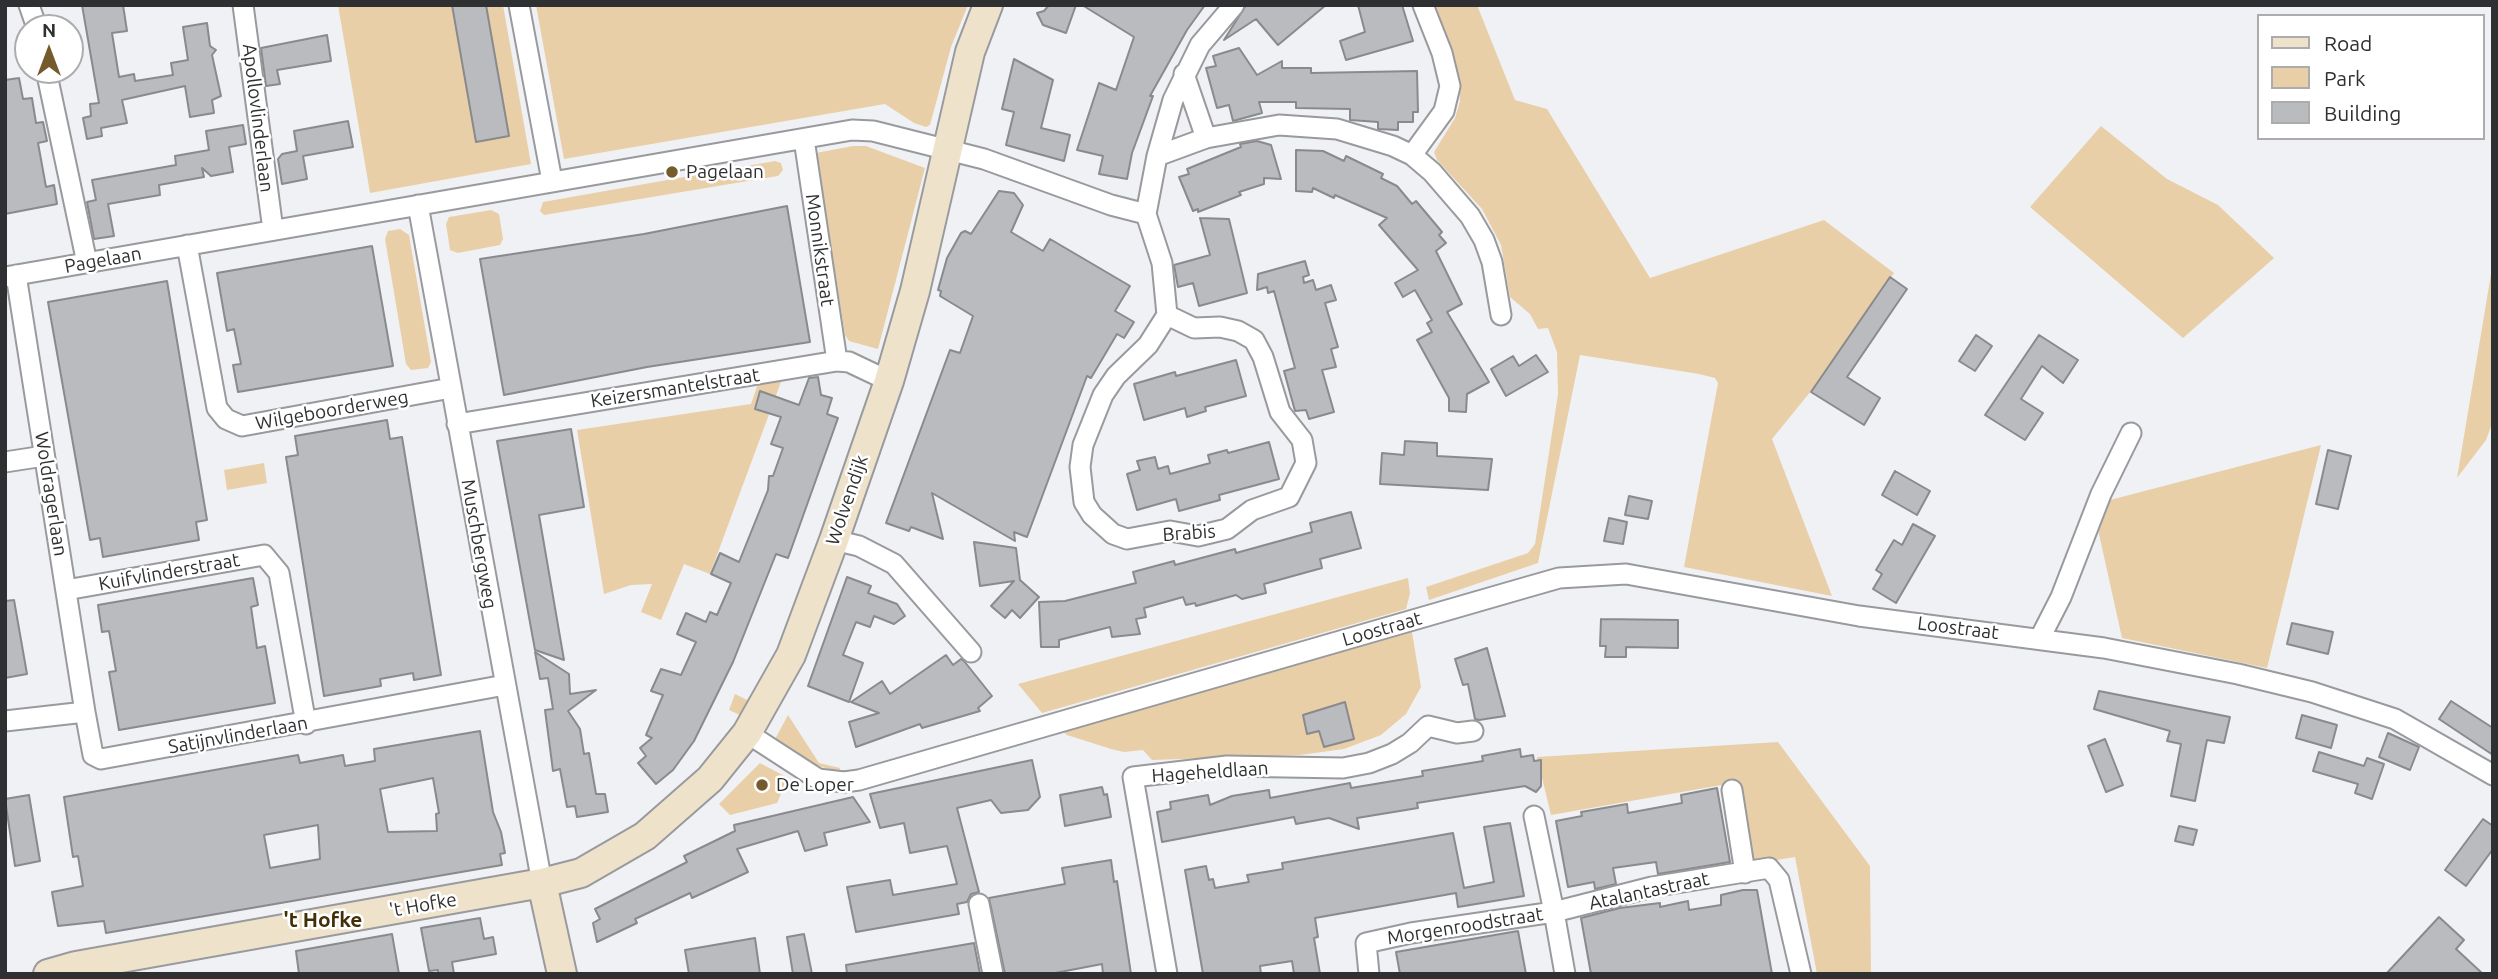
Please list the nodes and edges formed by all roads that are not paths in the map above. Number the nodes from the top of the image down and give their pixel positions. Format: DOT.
graph roads {
  1 [pos="243,5"];
  2 [pos="519,5"];
  3 [pos="988,5"];
  4 [pos="1234,5"];
  5 [pos="1423,5"];
  6 [pos="1184,74"];
  7 [pos="49,84"];
  8 [pos="804,138"];
  9 [pos="1206,138"];
  10 [pos="946,150"];
  11 [pos="1412,155"];
  12 [pos="1157,156"];
  13 [pos="552,181"];
  14 [pos="418,205"];
  15 [pos="1146,214"];
  16 [pos="273,230"];
  17 [pos="187,245"];
  18 [pos="87,263"];
  19 [pos="11,276"];
  20 [pos="1167,315"];
  21 [pos="1501,315"];
  22 [pos="836,361"];
  23 [pos="889,381"];
  24 [pos="451,388"];
  25 [pos="457,424"];
  26 [pos="2131,433"];
  27 [pos="44,456"];
  28 [pos="5,462"];
  29 [pos="834,540"];
  30 [pos="66,590"];
  31 [pos="2040,638"];
  32 [pos="971,652"];
  33 [pos="505,685"];
  34 [pos="85,712"];
  35 [pos="5,722"];
  36 [pos="306,724"];
  37 [pos="1473,731"];
  38 [pos="747,733"];
  39 [pos="2493,775"];
  40 [pos="1732,790"];
  41 [pos="1534,816"];
  42 [pos="1745,873"];
  43 [pos="542,883"];
  44 [pos="979,904"];
  45 [pos="1554,912"];
  46 [pos="48,974"];
  47 [pos="562,974"];
  48 [pos="993,974"];
  49 [pos="1167,974"];
  50 [pos="1369,974"];
  51 [pos="1565,974"];
  52 [pos="1801,974"];
  1 -- 16 [label="street, Apollovlinderlaan"];
  2 -- 13 [label="street"];
  3 -- 10 [label="street, Wolvendijk"];
  4 -- 6 [label="street"];
  5 -- 11 [label="street"];
  6 -- 9 [label="street"];
  6 -- 12 [label="street"];
  7 -- 18 [label="street"];
  8 -- 10 [label="street, Pagelaan"];
  8 -- 13 [label="street, Pagelaan"];
  8 -- 22 [label="street, Monnikstraat"];
  9 -- 11 [label="street"];
  9 -- 12 [label="street"];
  10 -- 15 [label="street"];
  10 -- 23 [label="street, Wolvendijk"];
  11 -- 21 [label="street"];
  12 -- 15 [label="street"];
  13 -- 14 [label="street, Pagelaan"];
  14 -- 16 [label="street, Pagelaan"];
  14 -- 24 [label="street, Muschbergweg"];
  15 -- 20 [label="street"];
  16 -- 17 [label="street, Pagelaan"];
  17 -- 18 [label="street, Pagelaan"];
  17 -- 24 [label="street, Wilgeboorderweg"];
  18 -- 19 [label="street, Pagelaan"];
  19 -- 27 [label="street, Woldragerlaan"];
  20 -- 20 [label="street, Brabis"];
  22 -- 23 [label="street, Keizersmantelstraat"];
  22 -- 25 [label="street, Keizersmantelstraat"];
  23 -- 29 [label="street, Wolvendijk"];
  24 -- 25 [label="street, Muschbergweg"];
  25 -- 33 [label="street, Muschbergweg"];
  26 -- 31 [label="street"];
  27 -- 28 [label="street"];
  27 -- 30 [label="street, Woldragerlaan"];
  29 -- 32 [label="street"];
  29 -- 38 [label="street, Wolvendijk"];
  30 -- 34 [label="street, Woldragerlaan"];
  30 -- 36 [label="street, Kuifvlinderstraat"];
  31 -- 38 [label="street, Loostraat"];
  31 -- 39 [label="street, Loostraat"];
  33 -- 36 [label="street, Satijnvlinderlaan"];
  33 -- 43 [label="street, Muschbergweg"];
  34 -- 35 [label="street"];
  34 -- 36 [label="street, Satijnvlinderlaan"];
  37 -- 49 [label="street, Hageheldlaan"];
  38 -- 43 [label="street, Wolvendijk"];
  40 -- 42 [label="street"];
  41 -- 45 [label="street, Morgenroodstraat"];
  42 -- 45 [label="street, Atalantastraat"];
  42 -- 52 [label="street, Atalantastraat"];
  43 -- 46 [label="street, 't Hofke"];
  43 -- 47 [label="street"];
  44 -- 48 [label="street"];
  45 -- 50 [label="street, Morgenroodstraat"];
  45 -- 51 [label="street, Morgenroodstraat"];
}
